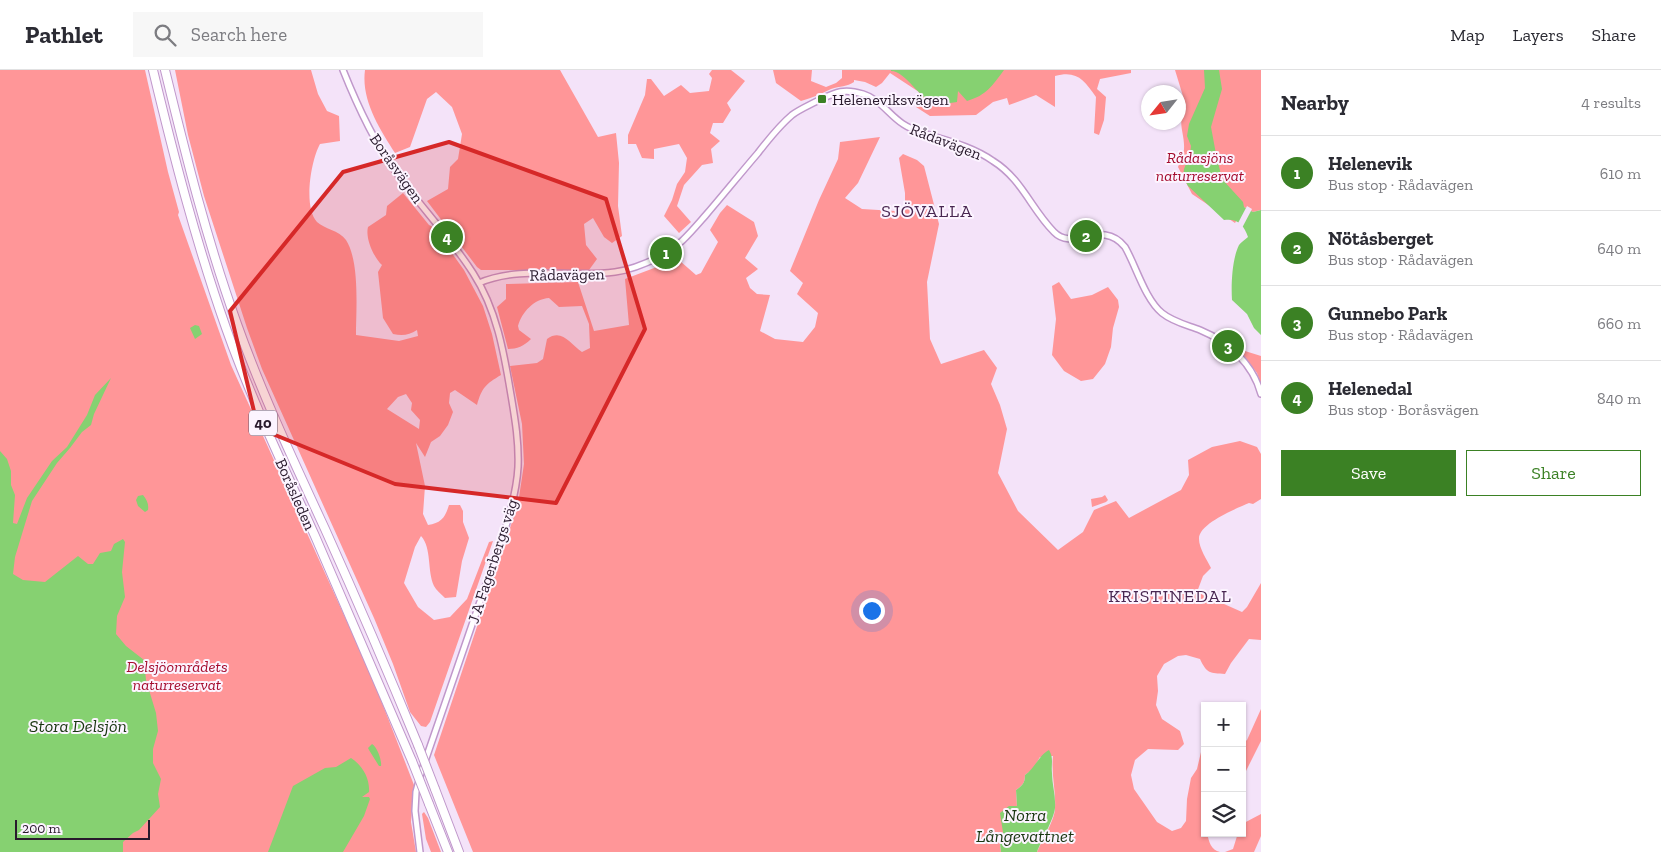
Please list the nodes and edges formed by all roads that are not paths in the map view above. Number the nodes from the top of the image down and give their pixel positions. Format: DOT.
graph roads {
  1 [pos="153,70"];
  2 [pos="165,70"];
  3 [pos="343,70"];
  4 [pos="480,284"];
  5 [pos="1261,394"];
  6 [pos="420,852"];
  7 [pos="448,852"];
  8 [pos="459,852"];
  1 -- 7 [label="highway, Boråsleden / 40, bridge"];
  2 -- 8 [label="highway, Boråsleden / 40, bridge"];
  3 -- 4 [label="street, Boråsvägen"];
  4 -- 5 [label="street, Rådavägen"];
  4 -- 6 [label="street, J A Fagerbergs väg"];
}
